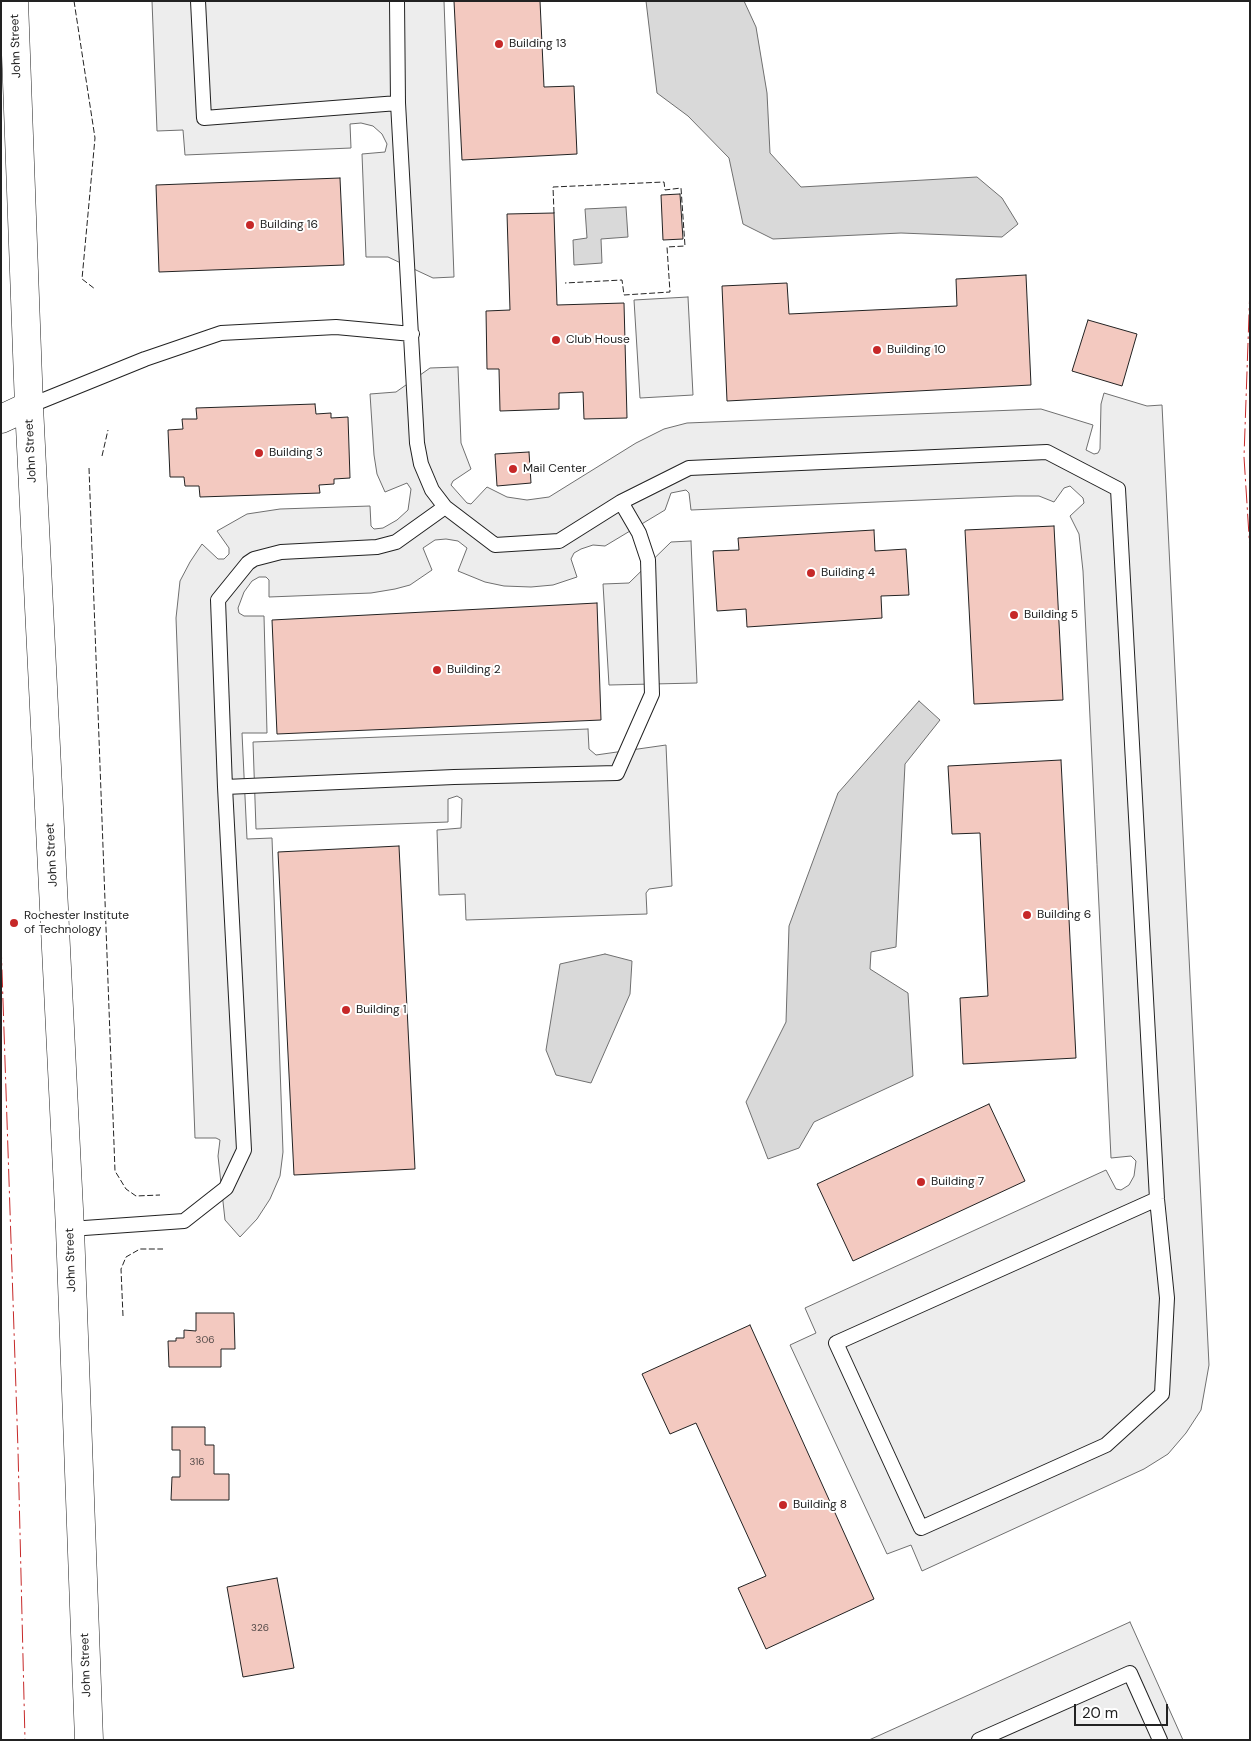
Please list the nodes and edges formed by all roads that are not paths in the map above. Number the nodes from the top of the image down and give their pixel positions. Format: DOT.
graph roads {
  1 [pos="14,1"];
  2 [pos="198,1"];
  3 [pos="397,1"];
  4 [pos="398,103"];
  5 [pos="412,334"];
  6 [pos="29,406"];
  7 [pos="1,420"];
  8 [pos="621,502"];
  9 [pos="445,507"];
  10 [pos="225,787"];
  11 [pos="1157,1199"];
  12 [pos="70,1229"];
  13 [pos="89,1740"];
  14 [pos="979,1740"];
  15 [pos="1160,1740"];
  1 -- 6 [label="street, John Street"];
  2 -- 4 [label="lane"];
  3 -- 4 [label="lane"];
  4 -- 5 [label="lane"];
  5 -- 6 [label="lane"];
  5 -- 9 [label="lane"];
  6 -- 7 [label="street"];
  6 -- 12 [label="street, John Street"];
  8 -- 9 [label="lane"];
  8 -- 10 [label="lane"];
  8 -- 11 [label="lane"];
  9 -- 10 [label="lane"];
  10 -- 12 [label="lane"];
  11 -- 11 [label="lane"];
  12 -- 13 [label="street, John Street"];
  14 -- 15 [label="lane"];
}
